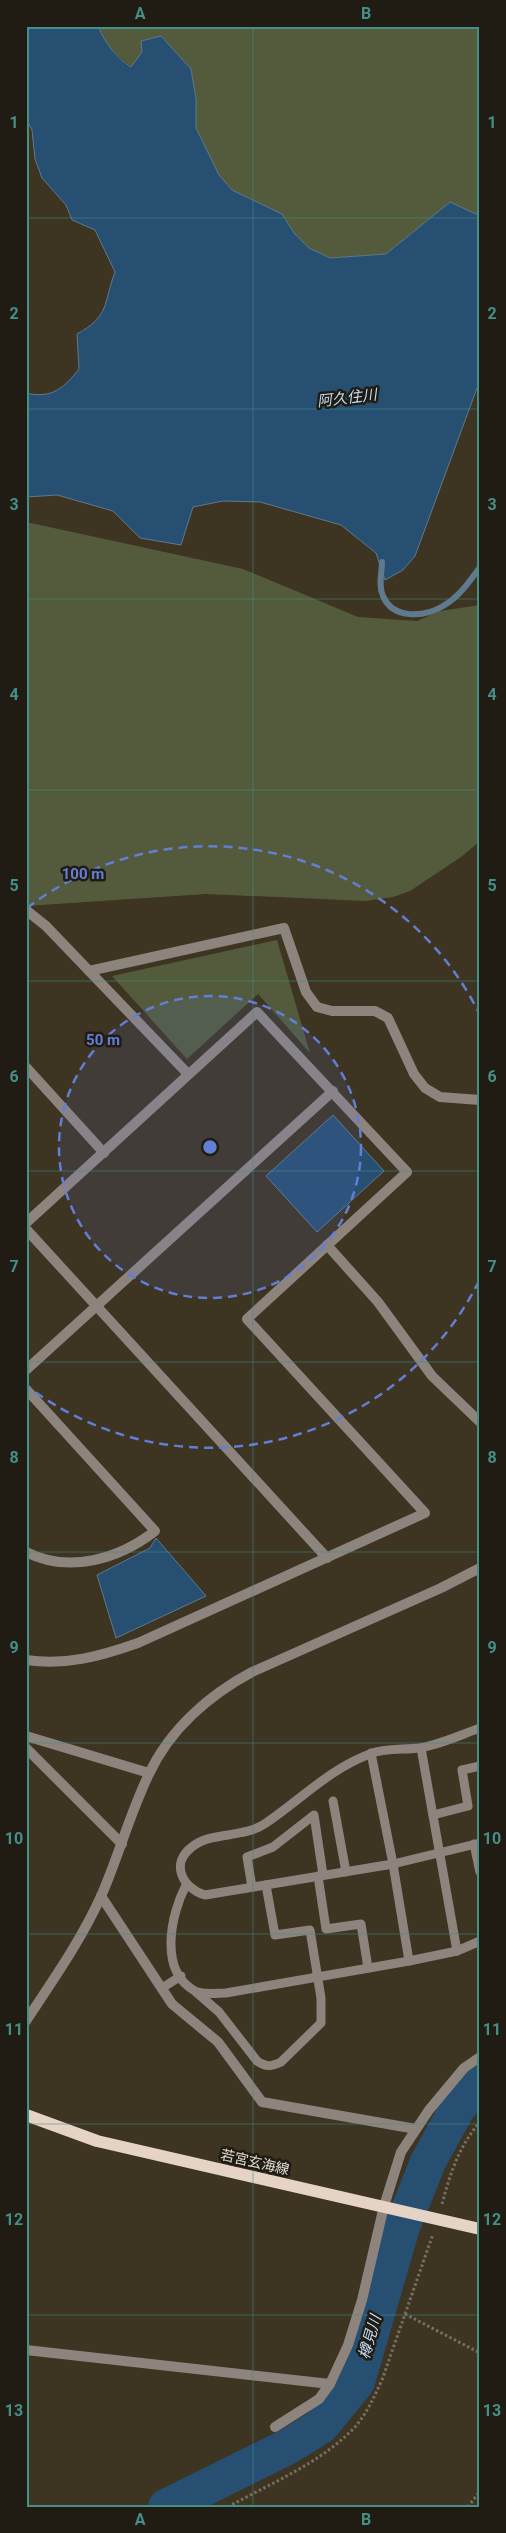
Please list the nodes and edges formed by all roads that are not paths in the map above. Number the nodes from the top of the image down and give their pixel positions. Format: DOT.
graph roads {
  1 [pos="26,910"];
  2 [pos="89,971"];
  3 [pos="26,1067"];
  4 [pos="188,1074"];
  5 [pos="333,1091"];
  6 [pos="480,1100"];
  7 [pos="104,1153"];
  8 [pos="26,1223"];
  9 [pos="26,1229"];
  10 [pos="327,1245"];
  11 [pos="98,1306"];
  12 [pos="26,1370"];
  13 [pos="26,1389"];
  14 [pos="480,1422"];
  15 [pos="26,1552"];
  16 [pos="326,1558"];
  17 [pos="480,1568"];
  18 [pos="26,1660"];
  19 [pos="480,1728"];
  20 [pos="26,1736"];
  21 [pos="26,1748"];
  22 [pos="421,1748"];
  23 [pos="371,1753"];
  24 [pos="480,1766"];
  25 [pos="149,1773"];
  26 [pos="333,1801"];
  27 [pos="433,1814"];
  28 [pos="122,1844"];
  29 [pos="477,1844"];
  30 [pos="440,1853"];
  31 [pos="393,1864"];
  32 [pos="346,1872"];
  33 [pos="480,1872"];
  34 [pos="320,1876"];
  35 [pos="266,1884"];
  36 [pos="186,1885"];
  37 [pos="252,1887"];
  38 [pos="101,1896"];
  39 [pos="480,1941"];
  40 [pos="457,1951"];
  41 [pos="409,1961"];
  42 [pos="368,1968"];
  43 [pos="181,1976"];
  44 [pos="318,1977"];
  45 [pos="162,1988"];
  46 [pos="196,1992"];
  47 [pos="26,2021"];
  48 [pos="480,2057"];
  49 [pos="26,2115"];
  50 [pos="416,2129"];
  51 [pos="388,2207"];
  52 [pos="480,2229"];
  53 [pos="26,2350"];
  54 [pos="330,2384"];
  55 [pos="275,2427"];
  1 -- 2 [label="street"];
  2 -- 4 [label="street"];
  2 -- 6 [label="street"];
  3 -- 7 [label="street"];
  4 -- 5 [label="street"];
  4 -- 7 [label="street"];
  5 -- 10 [label="street"];
  5 -- 11 [label="street"];
  7 -- 8 [label="street"];
  9 -- 11 [label="street"];
  10 -- 14 [label="street"];
  10 -- 16 [label="street"];
  11 -- 12 [label="street"];
  11 -- 16 [label="street"];
  13 -- 15 [label="street"];
  16 -- 18 [label="street"];
  17 -- 25 [label="street"];
  19 -- 22 [label="lane"];
  20 -- 25 [label="street"];
  21 -- 28 [label="street"];
  22 -- 23 [label="lane"];
  22 -- 27 [label="lane"];
  23 -- 31 [label="lane"];
  23 -- 36 [label="lane"];
  24 -- 27 [label="lane"];
  25 -- 28 [label="street"];
  26 -- 32 [label="lane"];
  27 -- 30 [label="lane"];
  28 -- 38 [label="street"];
  29 -- 30 [label="lane"];
  29 -- 33 [label="lane"];
  30 -- 31 [label="lane"];
  30 -- 40 [label="lane"];
  31 -- 32 [label="lane"];
  31 -- 41 [label="lane"];
  32 -- 34 [label="lane"];
  34 -- 35 [label="lane"];
  34 -- 37 [label="lane"];
  34 -- 42 [label="lane"];
  35 -- 37 [label="lane"];
  35 -- 44 [label="lane"];
  36 -- 37 [label="lane"];
  36 -- 43 [label="lane"];
  38 -- 45 [label="street"];
  38 -- 47 [label="street"];
  39 -- 40 [label="lane"];
  40 -- 41 [label="lane"];
  41 -- 42 [label="lane"];
  42 -- 44 [label="lane"];
  43 -- 45 [label="lane"];
  43 -- 46 [label="lane"];
  44 -- 46 [label="lane"];
  44 -- 46 [label="lane"];
  45 -- 50 [label="street"];
  48 -- 50 [label="street"];
  49 -- 51 [label="main road, 若宮玄海線"];
  50 -- 51 [label="street"];
  51 -- 52 [label="main road, 若宮玄海線"];
  51 -- 54 [label="street"];
  53 -- 54 [label="street"];
  54 -- 55 [label="street"];
}
